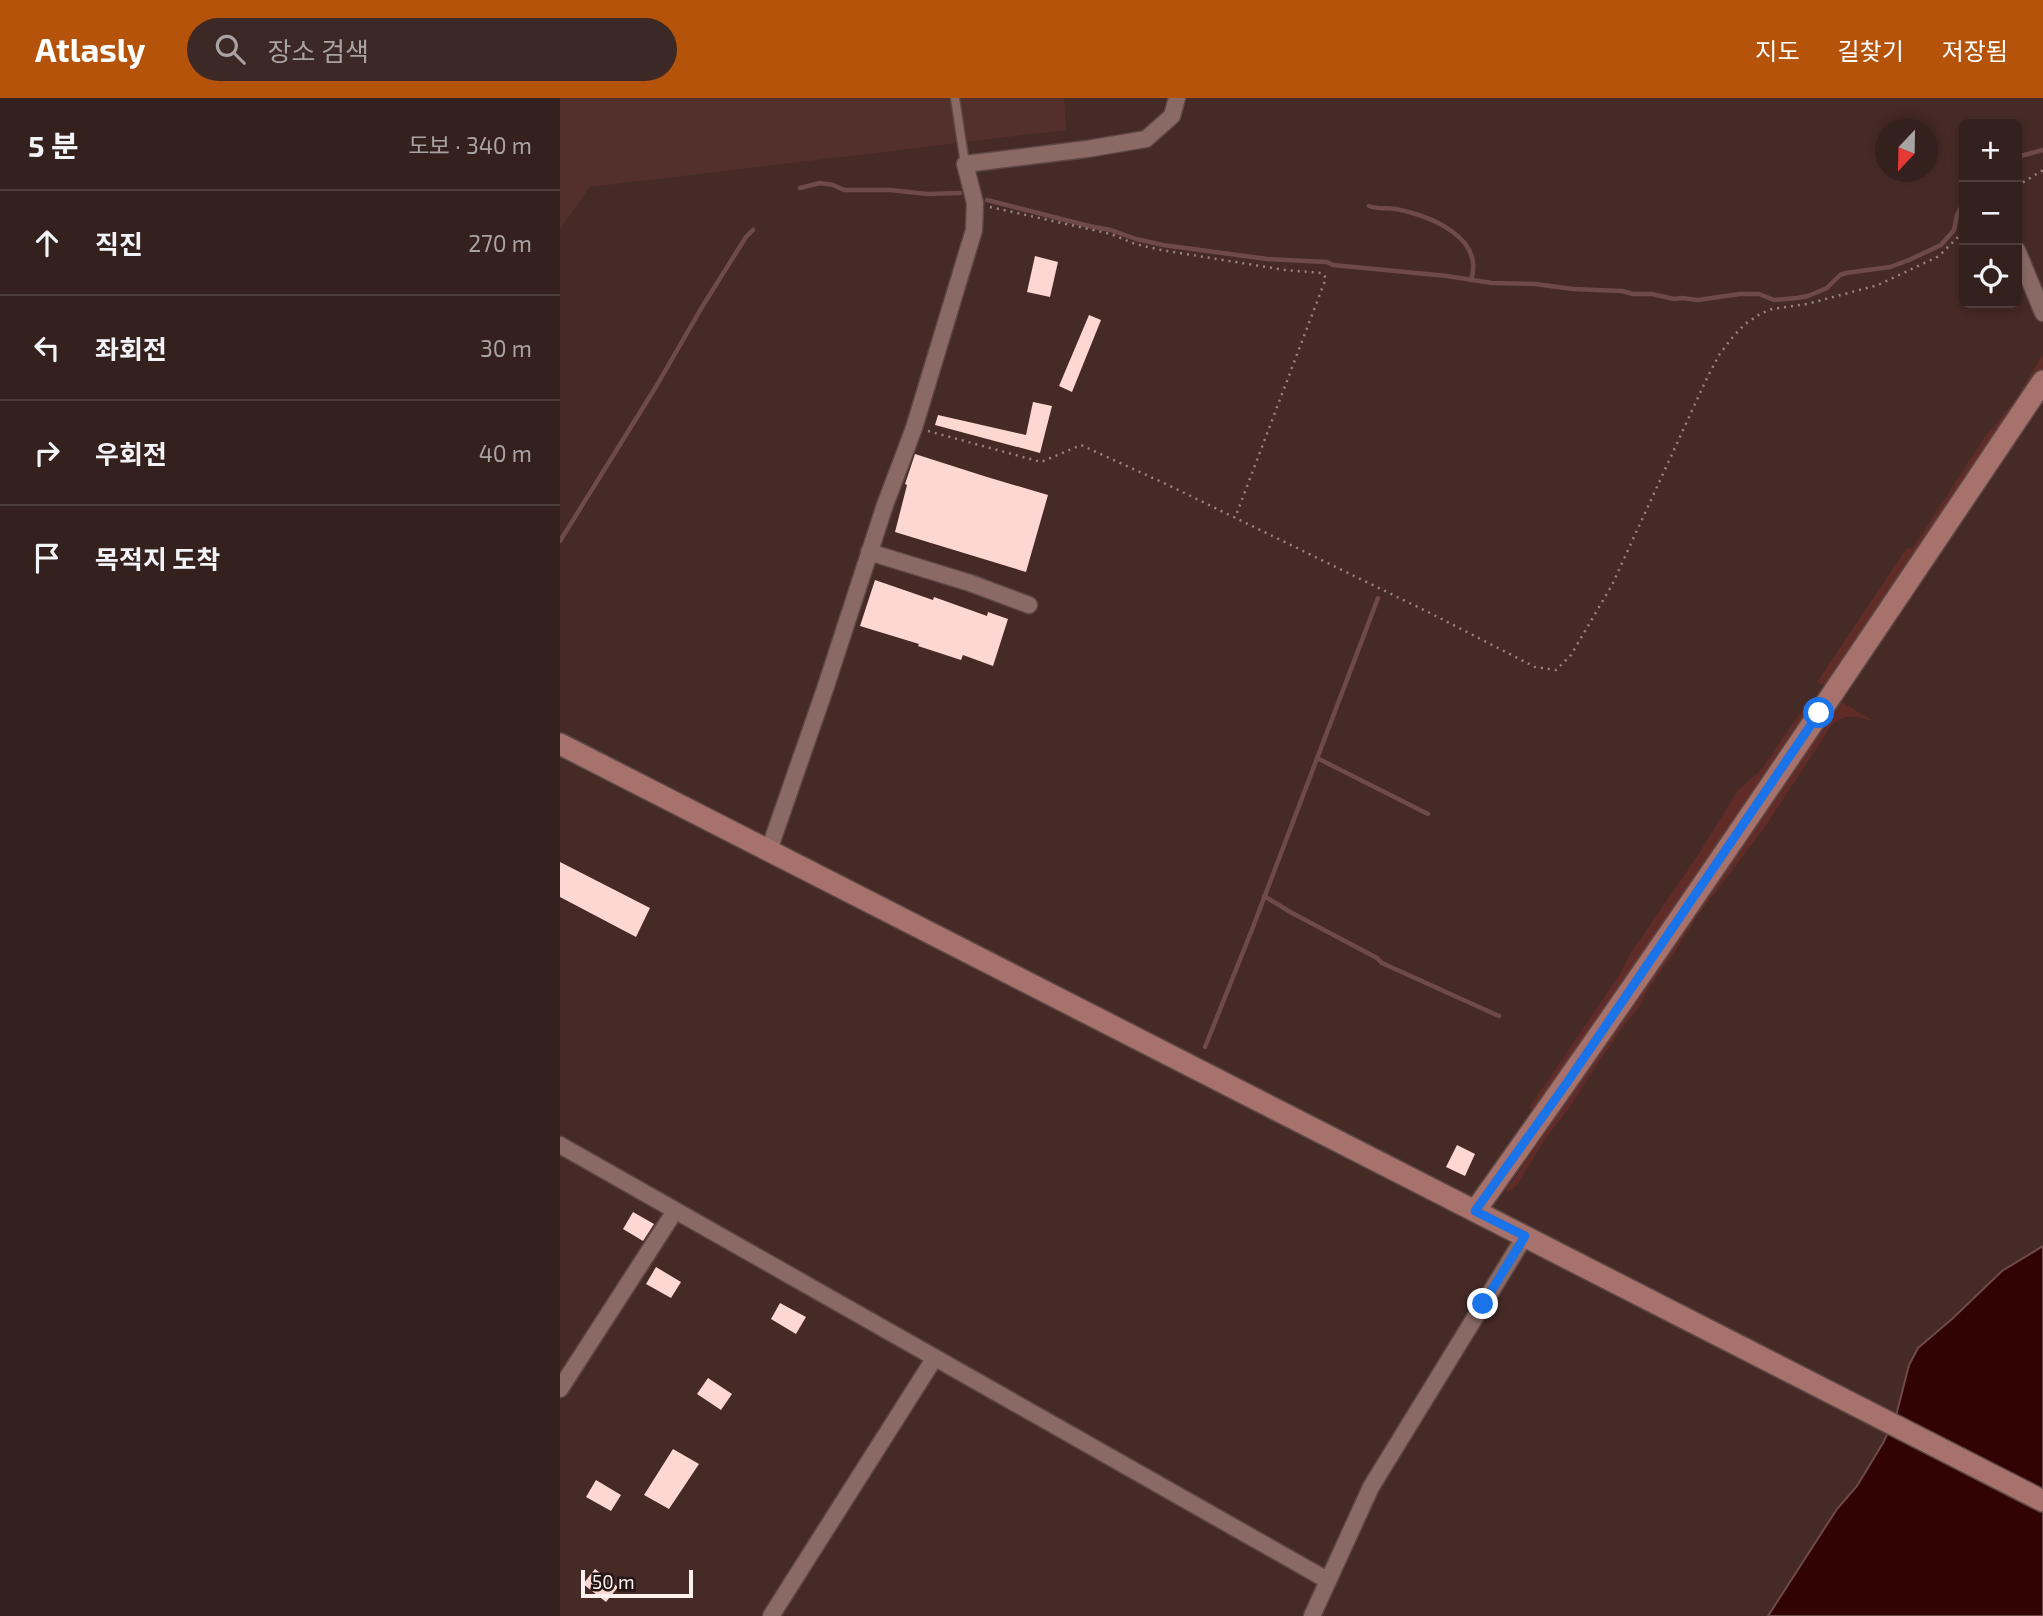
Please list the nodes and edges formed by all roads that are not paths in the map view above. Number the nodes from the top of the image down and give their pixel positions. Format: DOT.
graph roads {
  1 [pos="955,98"];
  2 [pos="1177,98"];
  3 [pos="965,163"];
  4 [pos="2022,262"];
  5 [pos="2043,313"];
  6 [pos="2043,380"];
  7 [pos="869,552"];
  8 [pos="1029,605"];
  9 [pos="560,744"];
  10 [pos="769,850"];
  11 [pos="560,1145"];
  12 [pos="675,1211"];
  13 [pos="1475,1211"];
  14 [pos="1525,1236"];
  15 [pos="934,1359"];
  16 [pos="560,1389"];
  17 [pos="2043,1501"];
  18 [pos="1327,1580"];
  19 [pos="771,1616"];
  20 [pos="1312,1616"];
  1 -- 3 [label="lane"];
  2 -- 3 [label="street"];
  3 -- 7 [label="street"];
  4 -- 5 [label="street"];
  6 -- 13 [label="main road"];
  7 -- 8 [label="street"];
  7 -- 10 [label="street"];
  9 -- 10 [label="main road"];
  10 -- 13 [label="main road"];
  11 -- 12 [label="street"];
  12 -- 15 [label="street"];
  12 -- 16 [label="street"];
  13 -- 14 [label="main road"];
  14 -- 17 [label="main road"];
  14 -- 18 [label="street"];
  15 -- 18 [label="street"];
  15 -- 19 [label="street"];
  18 -- 20 [label="street"];
}
